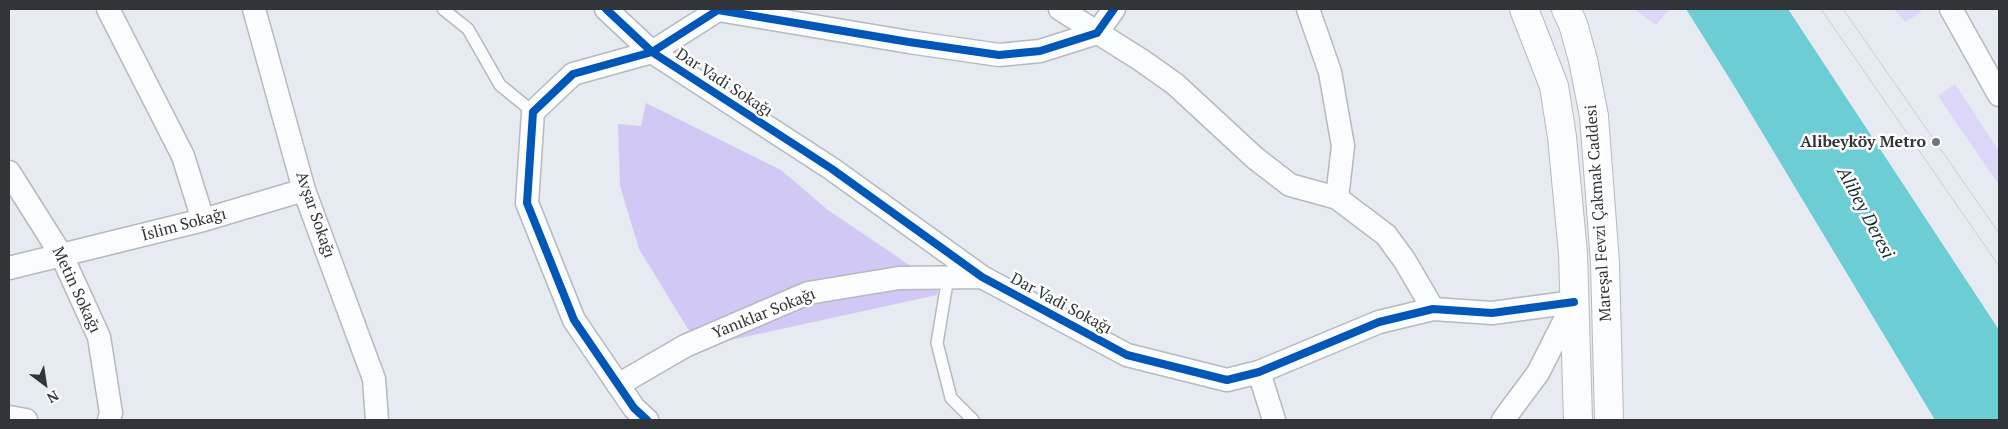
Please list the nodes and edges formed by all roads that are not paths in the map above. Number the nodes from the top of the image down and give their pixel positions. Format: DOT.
graph roads {
  1 [pos="108,9"];
  2 [pos="254,9"];
  3 [pos="443,9"];
  4 [pos="606,9"];
  5 [pos="1060,9"];
  6 [pos="1114,9"];
  7 [pos="1308,9"];
  8 [pos="1524,9"];
  9 [pos="1566,9"];
  10 [pos="1951,9"];
  11 [pos="1097,33"];
  12 [pos="652,52"];
  13 [pos="1997,84"];
  14 [pos="533,112"];
  15 [pos="9,172"];
  16 [pos="304,190"];
  17 [pos="1337,198"];
  18 [pos="203,220"];
  19 [pos="62,256"];
  20 [pos="9,268"];
  21 [pos="948,277"];
  22 [pos="982,277"];
  23 [pos="1574,302"];
  24 [pos="1433,309"];
  25 [pos="1259,372"];
  26 [pos="618,386"];
  27 [pos="639,416"];
  28 [pos="9,417"];
  29 [pos="26,420"];
  30 [pos="109,420"];
  31 [pos="377,420"];
  32 [pos="973,420"];
  33 [pos="1274,420"];
  34 [pos="1503,420"];
  35 [pos="1578,420"];
  36 [pos="1609,420"];
  1 -- 18 [label="street"];
  2 -- 16 [label="street, Avşar Sokağı"];
  3 -- 14 [label="lane"];
  4 -- 12 [label="street, Dar Vadi Sokağı"];
  5 -- 11 [label="street"];
  6 -- 11 [label="street"];
  7 -- 17 [label="street"];
  8 -- 23 [label="main road, Mareşal Fevzi Çakmak Caddesi"];
  9 -- 36 [label="main road, Mareşal Fevzi Çakmak Caddesi"];
  10 -- 13 [label="street"];
  11 -- 12 [label="street"];
  11 -- 17 [label="street"];
  12 -- 14 [label="street"];
  12 -- 22 [label="street, Dar Vadi Sokağı"];
  14 -- 26 [label="street"];
  15 -- 19 [label="street, Metin Sokağı"];
  16 -- 18 [label="street, İslim Sokağı"];
  16 -- 31 [label="street, Avşar Sokağı"];
  17 -- 24 [label="street"];
  18 -- 19 [label="street, İslim Sokağı"];
  19 -- 20 [label="street, İslim Sokağı"];
  19 -- 30 [label="street, Metin Sokağı"];
  21 -- 22 [label="street, Yanıklar Sokağı"];
  21 -- 26 [label="street, Yanıklar Sokağı"];
  21 -- 32 [label="lane"];
  22 -- 25 [label="street, Dar Vadi Sokağı"];
  23 -- 24 [label="street, Dar Vadi Sokağı"];
  23 -- 34 [label="street"];
  23 -- 35 [label="main road, Mareşal Fevzi Çakmak Caddesi"];
  24 -- 25 [label="street, Dar Vadi Sokağı"];
  25 -- 33 [label="street"];
  26 -- 27 [label="street"];
  28 -- 29 [label="street"];
}
